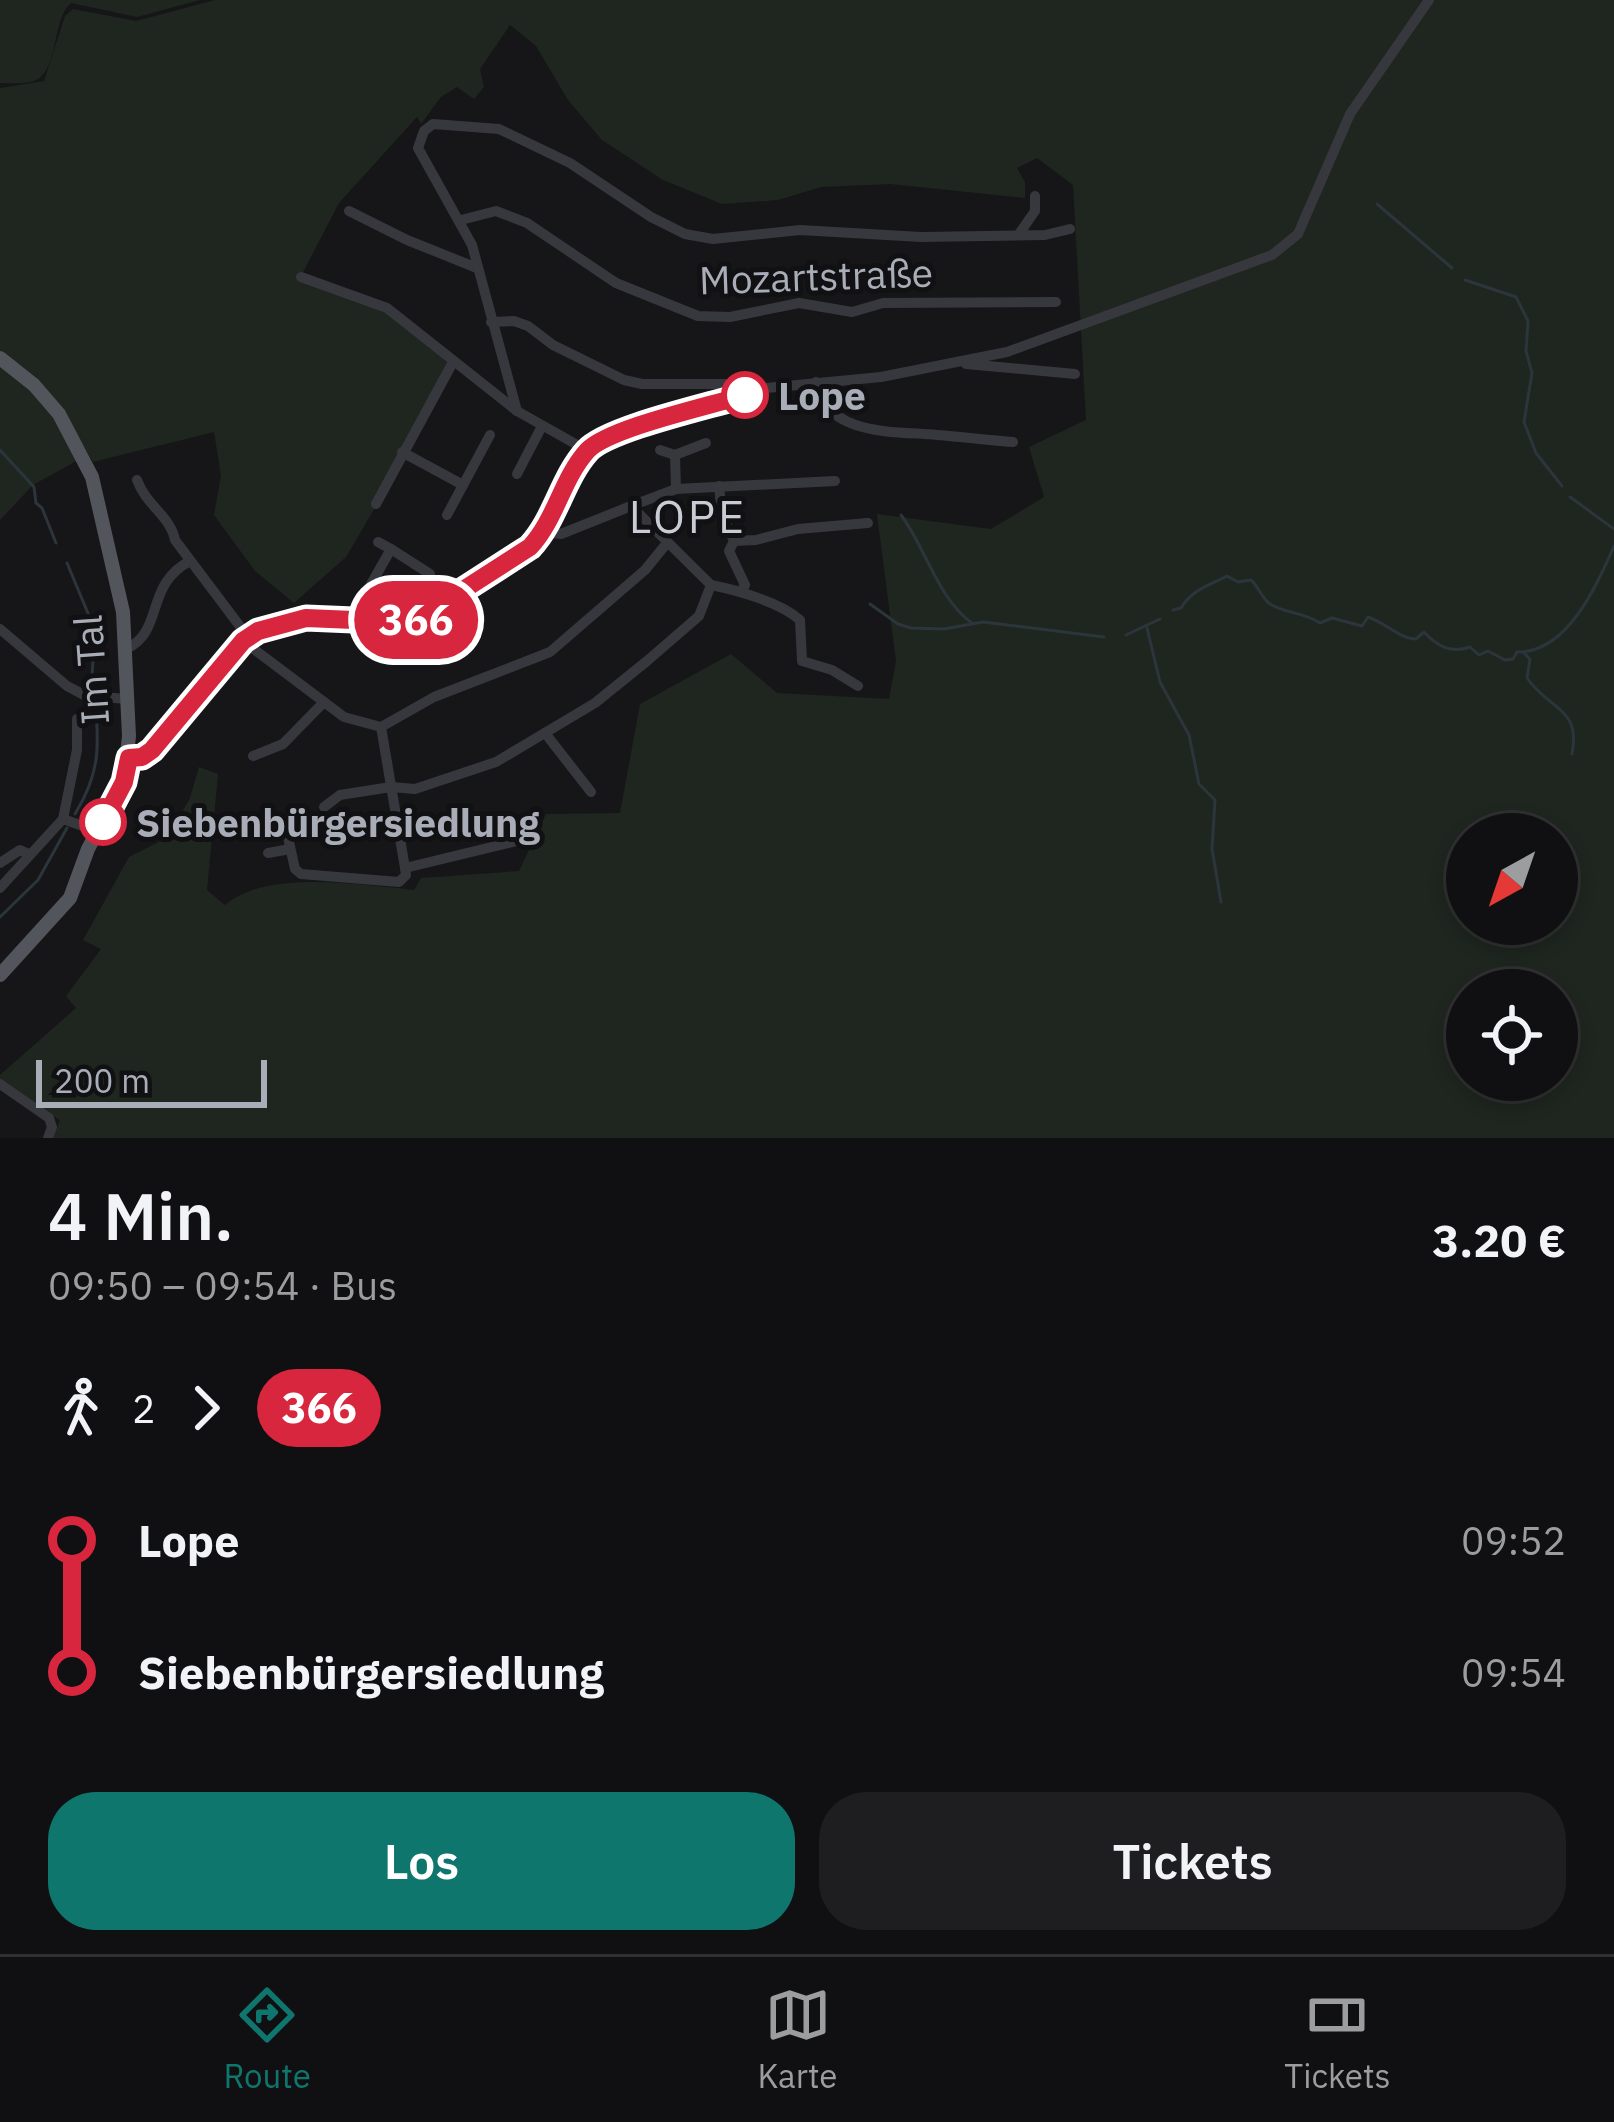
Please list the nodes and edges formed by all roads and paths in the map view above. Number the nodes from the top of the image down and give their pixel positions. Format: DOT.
graph roads {
  1 [pos="1429,0"];
  2 [pos="1035,196"];
  3 [pos="349,211"];
  4 [pos="461,220"];
  5 [pos="1070,229"];
  6 [pos="1019,234"];
  7 [pos="478,268"];
  8 [pos="301,278"];
  9 [pos="1056,302"];
  10 [pos="491,322"];
  11 [pos="0,358"];
  12 [pos="453,362"];
  13 [pos="963,362"];
  14 [pos="1075,374"];
  15 [pos="816,382"];
  16 [pos="730,383"];
  17 [pos="517,411"];
  18 [pos="542,426"];
  19 [pos="490,435"];
  20 [pos="1013,442"];
  21 [pos="706,443"];
  22 [pos="660,450"];
  23 [pos="588,451"];
  24 [pos="402,452"];
  25 [pos="675,455"];
  26 [pos="517,474"];
  27 [pos="137,480"];
  28 [pos="835,481"];
  29 [pos="463,485"];
  30 [pos="719,485"];
  31 [pos="676,489"];
  32 [pos="376,504"];
  33 [pos="632,506"];
  34 [pos="447,514"];
  35 [pos="868,523"];
  36 [pos="544,532"];
  37 [pos="378,542"];
  38 [pos="734,542"];
  39 [pos="667,543"];
  40 [pos="391,549"];
  41 [pos="190,561"];
  42 [pos="430,574"];
  43 [pos="711,584"];
  44 [pos="741,591"];
  45 [pos="360,621"];
  46 [pos="0,629"];
  47 [pos="246,639"];
  48 [pos="126,650"];
  49 [pos="858,686"];
  50 [pos="128,699"];
  51 [pos="324,702"];
  52 [pos="77,719"];
  53 [pos="381,727"];
  54 [pos="545,733"];
  55 [pos="253,756"];
  56 [pos="129,758"];
  57 [pos="392,787"];
  58 [pos="591,792"];
  59 [pos="324,807"];
  60 [pos="302,811"];
  61 [pos="63,819"];
  62 [pos="261,819"];
  63 [pos="284,819"];
  64 [pos="98,831"];
  65 [pos="525,839"];
  66 [pos="290,849"];
  67 [pos="29,854"];
  68 [pos="268,854"];
  69 [pos="0,863"];
  70 [pos="405,868"];
  71 [pos="0,888"];
  72 [pos="0,975"];
  73 [pos="0,1084"];
  74 [pos="48,1138"];
  1 -- 13 [label="street"];
  2 -- 6 [label="street"];
  3 -- 7 [label="street"];
  4 -- 6 [label="street"];
  4 -- 7 [label="street"];
  4 -- 9 [label="street, Mozartstraße"];
  5 -- 6 [label="street"];
  7 -- 10 [label="street"];
  8 -- 12 [label="street"];
  10 -- 16 [label="street"];
  10 -- 17 [label="street"];
  11 -- 48 [label="main road, Im Tal"];
  12 -- 17 [label="street"];
  12 -- 24 [label="street"];
  13 -- 14 [label="street"];
  13 -- 15 [label="street"];
  15 -- 20 [label="street"];
  15 -- 23 [label="street"];
  17 -- 18 [label="street"];
  18 -- 23 [label="street"];
  18 -- 26 [label="street"];
  19 -- 29 [label="street"];
  21 -- 25 [label="street"];
  22 -- 25 [label="street"];
  23 -- 36 [label="street"];
  24 -- 29 [label="street"];
  24 -- 32 [label="street"];
  25 -- 31 [label="street"];
  27 -- 41 [label="street"];
  28 -- 30 [label="street"];
  29 -- 34 [label="street"];
  30 -- 31 [label="street"];
  30 -- 38 [label="street"];
  31 -- 33 [label="street"];
  33 -- 36 [label="street"];
  33 -- 39 [label="street"];
  35 -- 38 [label="street"];
  36 -- 45 [label="street"];
  37 -- 40 [label="street"];
  38 -- 44 [label="street"];
  39 -- 43 [label="street"];
  39 -- 53 [label="street"];
  40 -- 42 [label="street"];
  40 -- 45 [label="street"];
  41 -- 47 [label="street"];
  41 -- 48 [label="street"];
  43 -- 44 [label="street"];
  43 -- 54 [label="street"];
  44 -- 49 [label="street"];
  45 -- 47 [label="street"];
  46 -- 50 [label="street"];
  47 -- 51 [label="street"];
  47 -- 56 [label="street"];
  48 -- 50 [label="main road, Im Tal"];
  50 -- 56 [label="main road, Im Tal"];
  51 -- 53 [label="street"];
  51 -- 55 [label="street"];
  52 -- 61 [label="street"];
  53 -- 57 [label="street"];
  54 -- 57 [label="street"];
  54 -- 58 [label="street"];
  56 -- 64 [label="main road, Im Tal"];
  57 -- 59 [label="street"];
  57 -- 70 [label="street"];
  60 -- 63 [label="street"];
  61 -- 64 [label="street"];
  61 -- 67 [label="street"];
  62 -- 63 [label="street"];
  63 -- 66 [label="street"];
  64 -- 72 [label="main road, Im Tal"];
  65 -- 70 [label="street"];
  66 -- 68 [label="street"];
  66 -- 70 [label="street"];
  67 -- 69 [label="street"];
  67 -- 71 [label="street"];
  73 -- 74 [label="street"];
}
